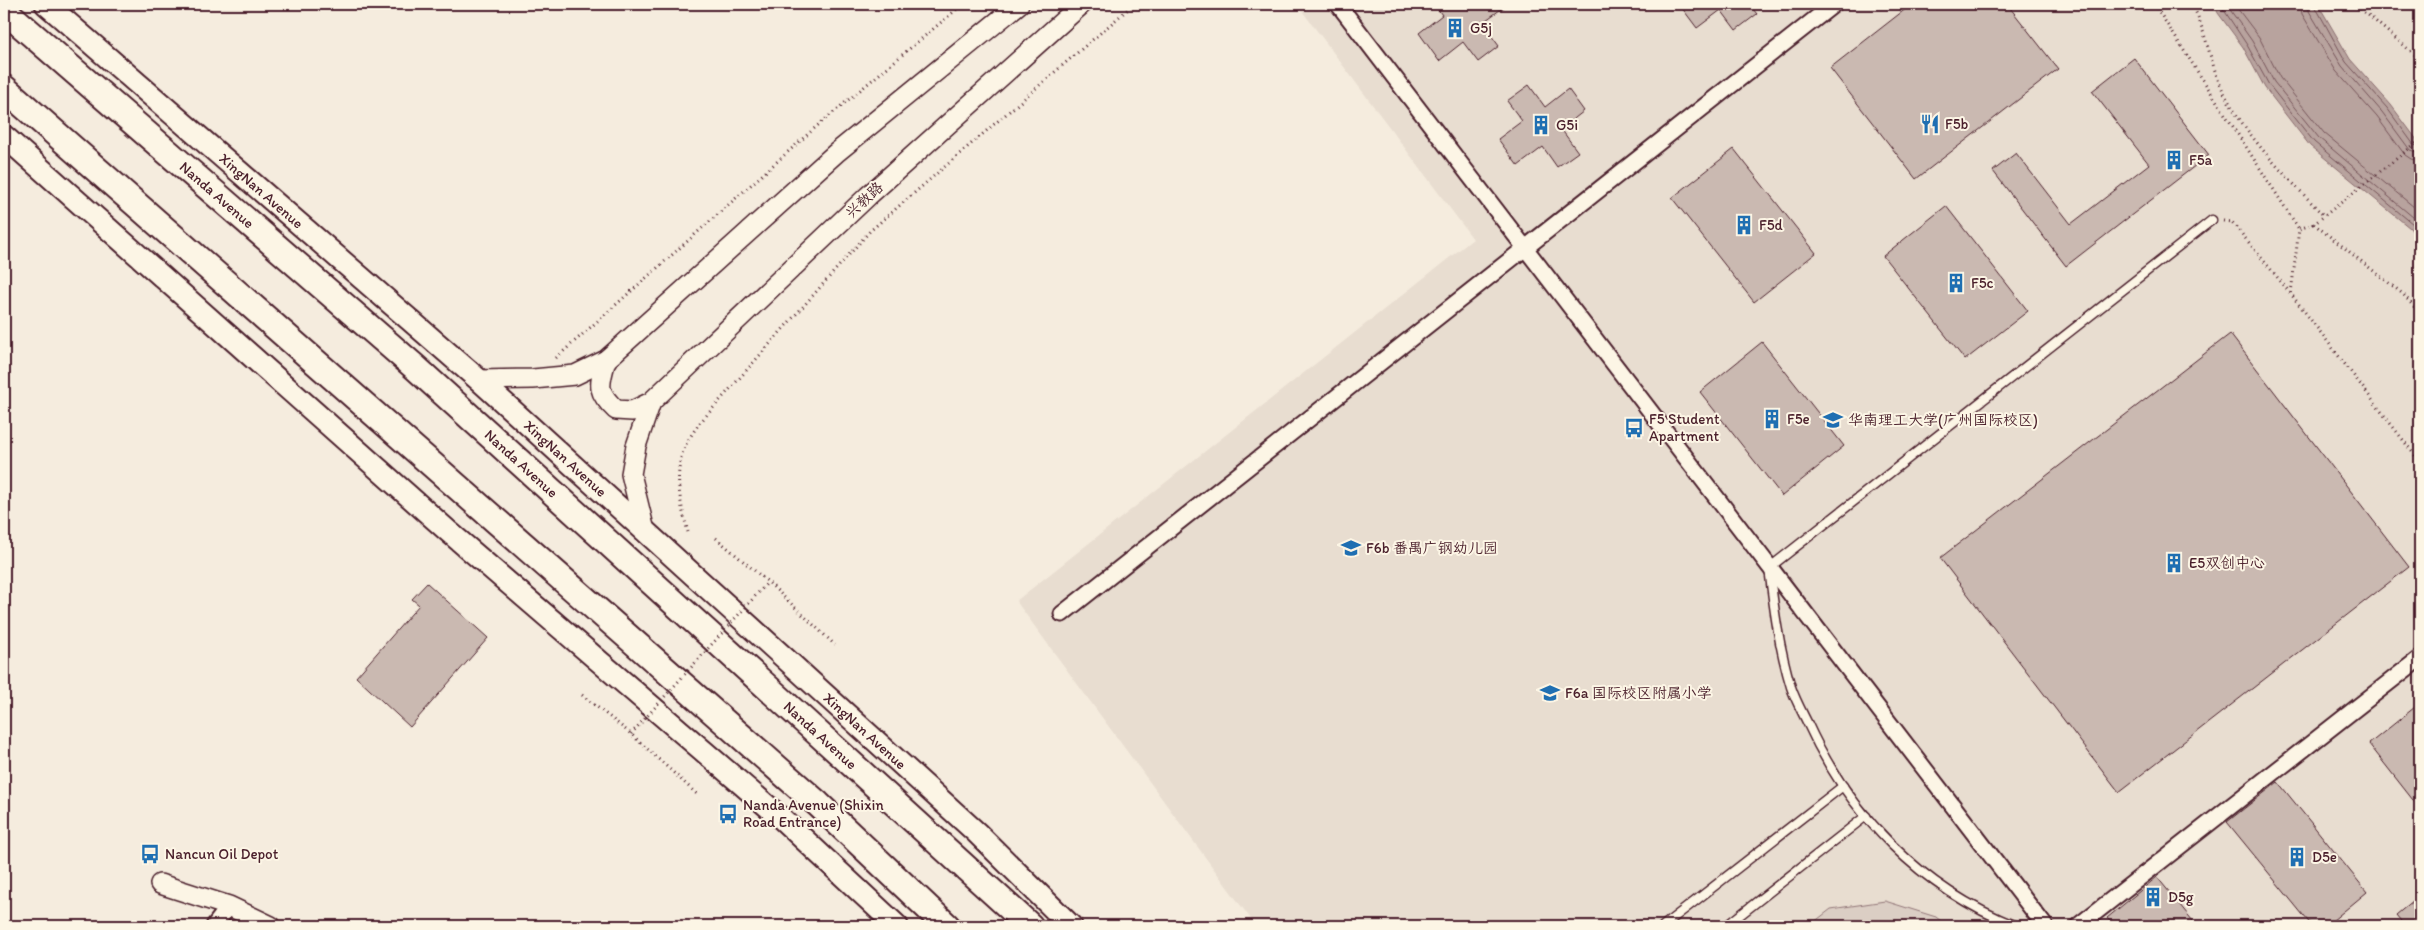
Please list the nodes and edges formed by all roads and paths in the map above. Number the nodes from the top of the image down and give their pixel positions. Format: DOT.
graph roads {
  1 [pos="46,4"];
  2 [pos="963,4"];
  3 [pos="1019,4"];
  4 [pos="1082,4"];
  5 [pos="1134,4"];
  6 [pos="1338,4"];
  7 [pos="1834,4"];
  8 [pos="2154,4"];
  9 [pos="2191,4"];
  10 [pos="2359,4"];
  11 [pos="4,10"];
  12 [pos="2420,59"];
  13 [pos="4,88"];
  14 [pos="4,136"];
  15 [pos="2420,140"];
  16 [pos="2324,216"];
  17 [pos="2212,220"];
  18 [pos="2314,224"];
  19 [pos="2299,229"];
  20 [pos="1526,247"];
  21 [pos="2291,294"];
  22 [pos="2420,314"];
  23 [pos="606,360"];
  24 [pos="533,379"];
  25 [pos="479,380"];
  26 [pos="651,402"];
  27 [pos="2420,462"];
  28 [pos="645,531"];
  29 [pos="688,532"];
  30 [pos="716,538"];
  31 [pos="1769,568"];
  32 [pos="768,582"];
  33 [pos="1062,614"];
  34 [pos="835,645"];
  35 [pos="2420,658"];
  36 [pos="582,695"];
  37 [pos="631,734"];
  38 [pos="1843,786"];
  39 [pos="699,796"];
  40 [pos="1866,816"];
  41 [pos="160,884"];
  42 [pos="230,906"];
  43 [pos="265,925"];
  44 [pos="214,926"];
  45 [pos="897,926"];
  46 [pos="947,926"];
  47 [pos="1030,926"];
  48 [pos="1071,926"];
  49 [pos="1663,926"];
  50 [pos="1726,926"];
  51 [pos="2016,926"];
  52 [pos="2045,926"];
  53 [pos="2078,926"];
  1 -- 25 [label="main road, XingNan Avenue"];
  2 -- 24 [label="path"];
  3 -- 23 [label="street"];
  4 -- 26 [label="street, 兴教路"];
  5 -- 29 [label="path"];
  6 -- 20 [label="street"];
  7 -- 20 [label="street"];
  8 -- 19 [label="path"];
  9 -- 16 [label="path"];
  10 -- 12 [label="path"];
  11 -- 47 [label="highway, Nanda Avenue"];
  13 -- 46 [label="highway"];
  14 -- 45 [label="main road"];
  15 -- 16 [label="path"];
  16 -- 18 [label="path"];
  17 -- 21 [label="path"];
  17 -- 31 [label="lane"];
  18 -- 19 [label="path"];
  18 -- 22 [label="path"];
  19 -- 21 [label="path"];
  20 -- 31 [label="street"];
  20 -- 33 [label="street"];
  21 -- 27 [label="path"];
  23 -- 24 [label="street"];
  23 -- 26 [label="street"];
  24 -- 25 [label="street"];
  25 -- 28 [label="main road, XingNan Avenue"];
  26 -- 28 [label="street"];
  28 -- 48 [label="main road, XingNan Avenue"];
  30 -- 32 [label="path"];
  31 -- 38 [label="lane"];
  31 -- 52 [label="street"];
  32 -- 34 [label="path"];
  32 -- 37 [label="path, bridge"];
  35 -- 53 [label="street"];
  36 -- 37 [label="path"];
  37 -- 39 [label="path"];
  38 -- 40 [label="lane"];
  38 -- 49 [label="lane"];
  40 -- 50 [label="lane"];
  40 -- 51 [label="lane"];
  41 -- 42 [label="street"];
  42 -- 43 [label="street"];
  42 -- 44 [label="street"];
}
